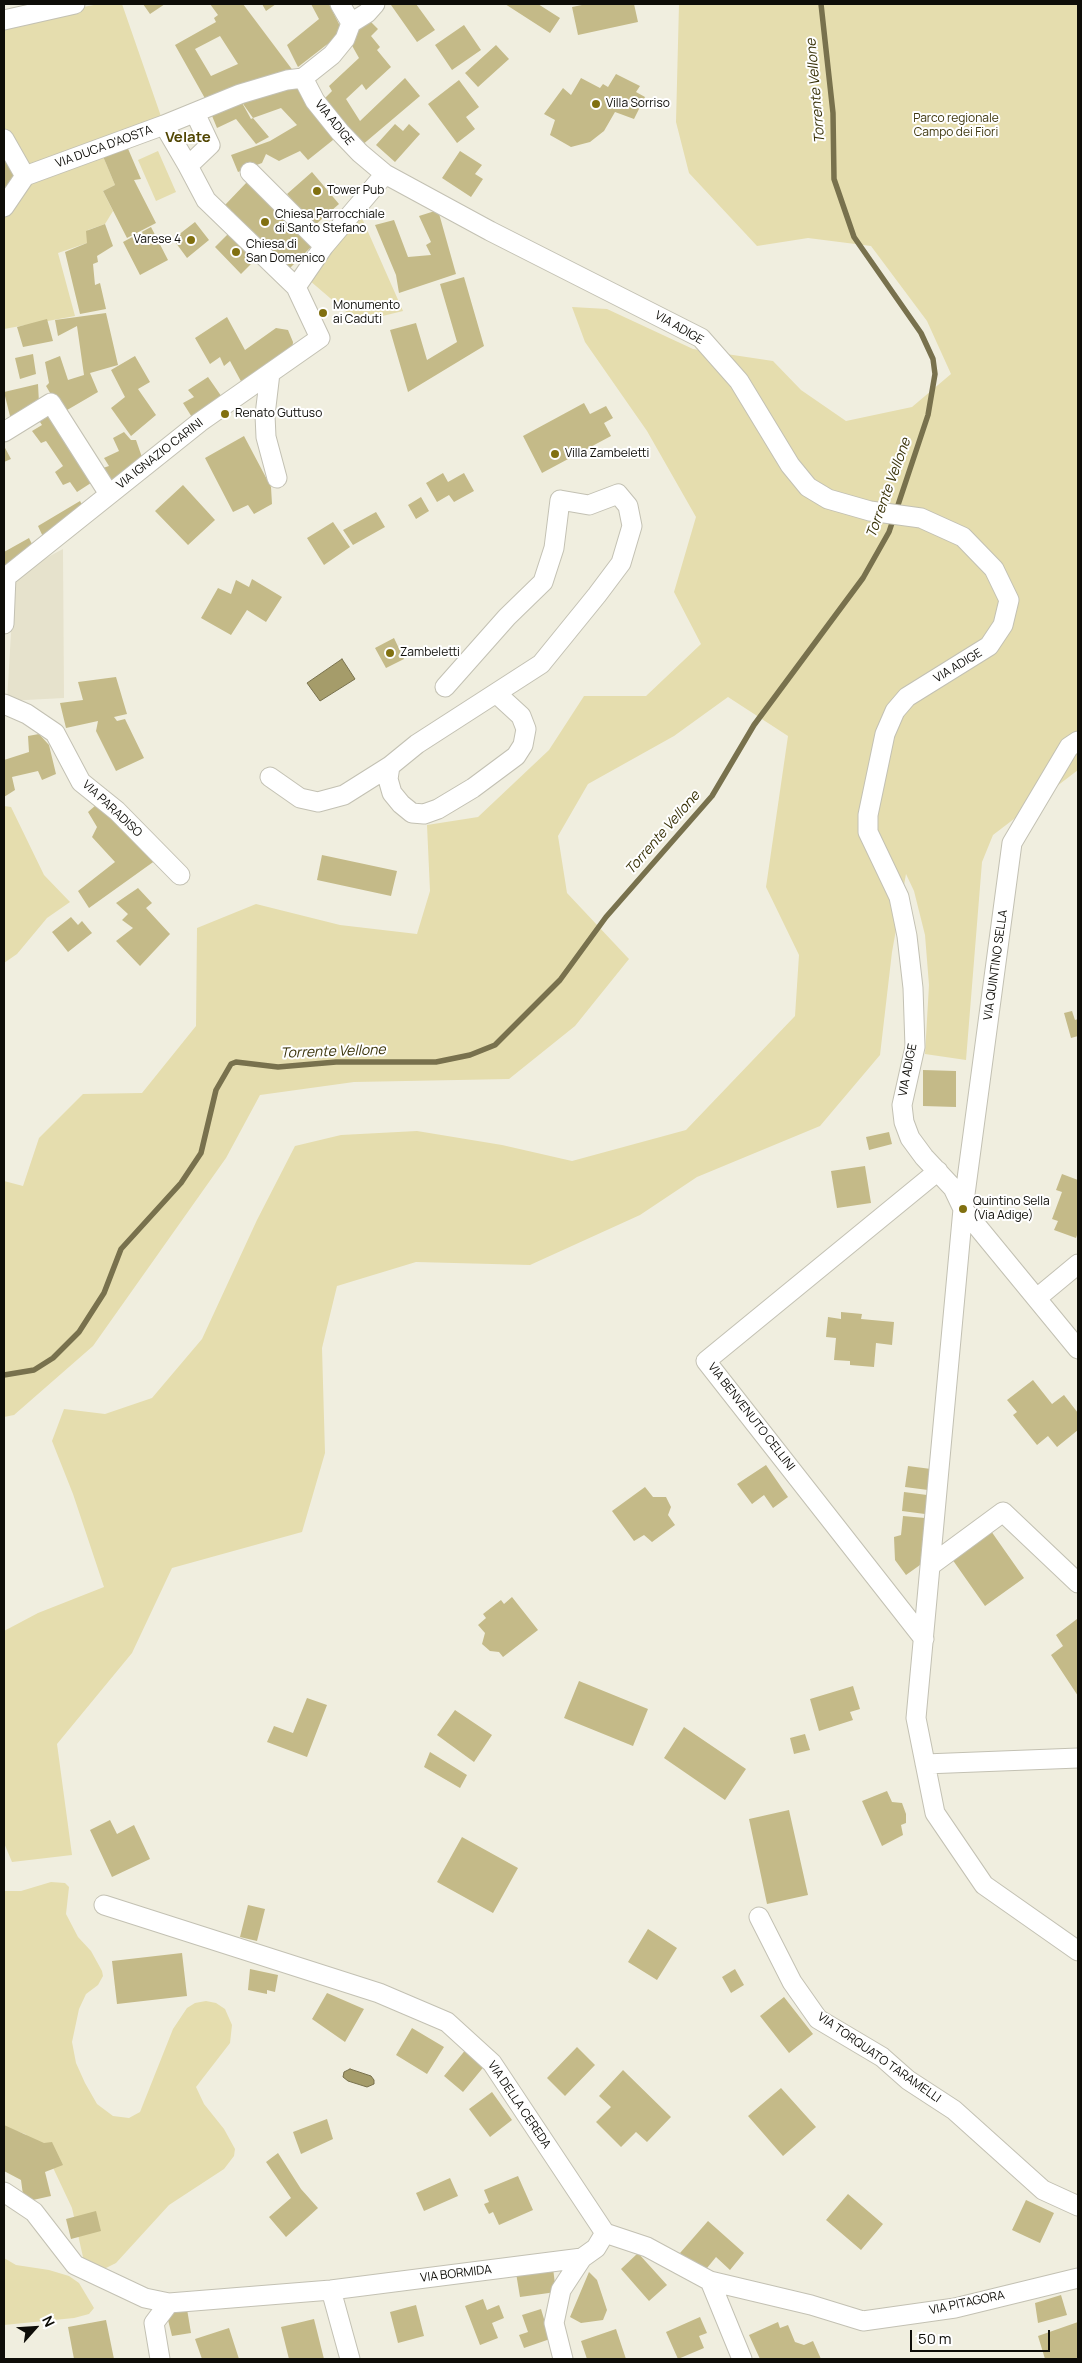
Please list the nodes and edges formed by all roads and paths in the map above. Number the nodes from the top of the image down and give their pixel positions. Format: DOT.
graph roads {
  1 [pos="75,4"];
  2 [pos="340,4"];
  3 [pos="369,7"];
  4 [pos="4,20"];
  5 [pos="351,22"];
  6 [pos="303,78"];
  7 [pos="195,113"];
  8 [pos="164,126"];
  9 [pos="4,139"];
  10 [pos="188,166"];
  11 [pos="250,172"];
  12 [pos="384,174"];
  13 [pos="25,176"];
  14 [pos="4,207"];
  15 [pos="324,246"];
  16 [pos="296,287"];
  17 [pos="270,373"];
  18 [pos="4,432"];
  19 [pos="277,478"];
  20 [pos="109,494"];
  21 [pos="4,624"];
  22 [pos="445,687"];
  23 [pos="497,694"];
  24 [pos="4,704"];
  25 [pos="1078,741"];
  26 [pos="390,766"];
  27 [pos="270,777"];
  28 [pos="180,875"];
  29 [pos="938,1171"];
  30 [pos="963,1209"];
  31 [pos="1078,1264"];
  32 [pos="1037,1298"];
  33 [pos="1078,1349"];
  34 [pos="931,1565"];
  35 [pos="1078,1583"];
  36 [pos="924,1639"];
  37 [pos="1078,1758"];
  38 [pos="925,1764"];
  39 [pos="104,1905"];
  40 [pos="759,1917"];
  41 [pos="1078,1951"];
  42 [pos="4,2192"];
  43 [pos="1078,2206"];
  44 [pos="605,2233"];
  45 [pos="582,2258"];
  46 [pos="1078,2278"];
  47 [pos="710,2281"];
  48 [pos="331,2290"];
  49 [pos="169,2303"];
  50 [pos="160,2359"];
  51 [pos="350,2359"];
  52 [pos="563,2359"];
  53 [pos="742,2359"];
  1 -- 4 [label="street"];
  2 -- 5 [label="street"];
  3 -- 5 [label="street"];
  5 -- 6 [label="street"];
  6 -- 7 [label="street, VIA DUCA D'AOSTA"];
  6 -- 12 [label="street, VIA ADIGE"];
  7 -- 8 [label="street, VIA DUCA D'AOSTA"];
  7 -- 10 [label="street"];
  8 -- 10 [label="street"];
  8 -- 13 [label="street, VIA DUCA D'AOSTA"];
  9 -- 13 [label="street"];
  10 -- 16 [label="street"];
  11 -- 15 [label="street"];
  12 -- 15 [label="street"];
  12 -- 29 [label="street, VIA ADIGE"];
  13 -- 14 [label="street"];
  15 -- 16 [label="street"];
  16 -- 17 [label="street, VIA IGNAZIO CARINI"];
  17 -- 19 [label="street"];
  17 -- 20 [label="street, VIA IGNAZIO CARINI"];
  18 -- 20 [label="street"];
  20 -- 21 [label="street, VIA IGNAZIO CARINI"];
  22 -- 23 [label="street"];
  23 -- 26 [label="street"];
  23 -- 26 [label="street"];
  24 -- 28 [label="street, VIA PARADISO"];
  25 -- 30 [label="street, VIA QUINTINO SELLA"];
  26 -- 27 [label="street"];
  29 -- 30 [label="street, VIA ADIGE"];
  29 -- 36 [label="street, VIA BENVENUTO CELLINI"];
  30 -- 32 [label="street, VIA ADIGE"];
  30 -- 34 [label="street"];
  31 -- 32 [label="street"];
  32 -- 33 [label="street, VIA ADIGE"];
  34 -- 35 [label="street"];
  34 -- 36 [label="street"];
  36 -- 38 [label="street"];
  37 -- 38 [label="street"];
  38 -- 41 [label="street"];
  39 -- 44 [label="street, VIA DELLA CEREDA"];
  40 -- 43 [label="street, VIA TORQUATO TARAMELLI"];
  42 -- 49 [label="street, VIA BORMIDA"];
  44 -- 45 [label="street"];
  44 -- 47 [label="street"];
  45 -- 48 [label="street, VIA BORMIDA"];
  45 -- 52 [label="street"];
  46 -- 47 [label="street, VIA PITAGORA"];
  47 -- 53 [label="street"];
  48 -- 49 [label="street, VIA BORMIDA"];
  48 -- 51 [label="street"];
  49 -- 50 [label="street"];
}
